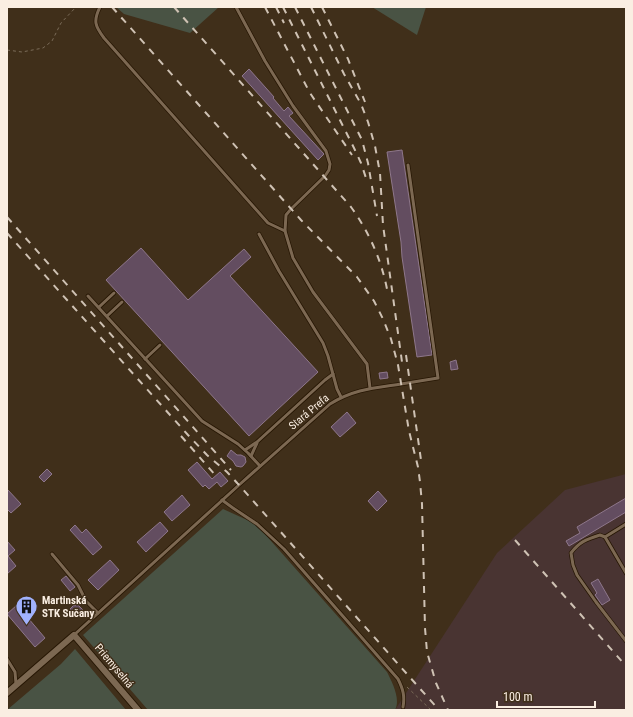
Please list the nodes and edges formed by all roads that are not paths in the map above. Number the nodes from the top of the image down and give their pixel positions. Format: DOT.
graph roads {
  1 [pos="100,7"];
  2 [pos="236,7"];
  3 [pos="408,165"];
  4 [pos="285,231"];
  5 [pos="259,234"];
  6 [pos="114,293"];
  7 [pos="88,296"];
  8 [pos="122,302"];
  9 [pos="99,307"];
  10 [pos="107,316"];
  11 [pos="160,345"];
  12 [pos="145,359"];
  13 [pos="333,374"];
  14 [pos="370,388"];
  15 [pos="341,397"];
  16 [pos="257,442"];
  17 [pos="245,450"];
  18 [pos="251,456"];
  19 [pos="260,466"];
  20 [pos="222,500"];
  21 [pos="626,524"];
  22 [pos="605,537"];
  23 [pos="52,554"];
  24 [pos="626,573"];
  25 [pos="98,613"];
  26 [pos="74,634"];
  27 [pos="626,641"];
  28 [pos="7,659"];
  29 [pos="16,684"];
  30 [pos="7,693"];
  31 [pos="403,707"];
  32 [pos="138,710"];
  1 -- 4 [label="lane"];
  2 -- 4 [label="lane"];
  3 -- 14 [label="lane, Stará Prefa"];
  4 -- 14 [label="lane"];
  5 -- 13 [label="lane"];
  6 -- 9 [label="lane"];
  7 -- 9 [label="lane"];
  8 -- 10 [label="lane"];
  9 -- 10 [label="lane"];
  10 -- 12 [label="lane"];
  11 -- 12 [label="lane"];
  12 -- 17 [label="lane"];
  13 -- 15 [label="lane"];
  13 -- 16 [label="lane"];
  14 -- 15 [label="lane, Stará Prefa"];
  15 -- 19 [label="lane, Stará Prefa"];
  16 -- 17 [label="lane"];
  16 -- 18 [label="lane"];
  17 -- 18 [label="lane"];
  18 -- 19 [label="lane"];
  19 -- 20 [label="lane, Stará Prefa"];
  20 -- 25 [label="lane, Stará Prefa"];
  20 -- 31 [label="lane"];
  21 -- 22 [label="lane"];
  22 -- 24 [label="lane"];
  22 -- 27 [label="lane"];
  23 -- 25 [label="lane"];
  25 -- 26 [label="lane, Stará Prefa"];
  26 -- 29 [label="street"];
  26 -- 32 [label="street, Priemyselná"];
  28 -- 29 [label="lane"];
  29 -- 30 [label="street"];
}
